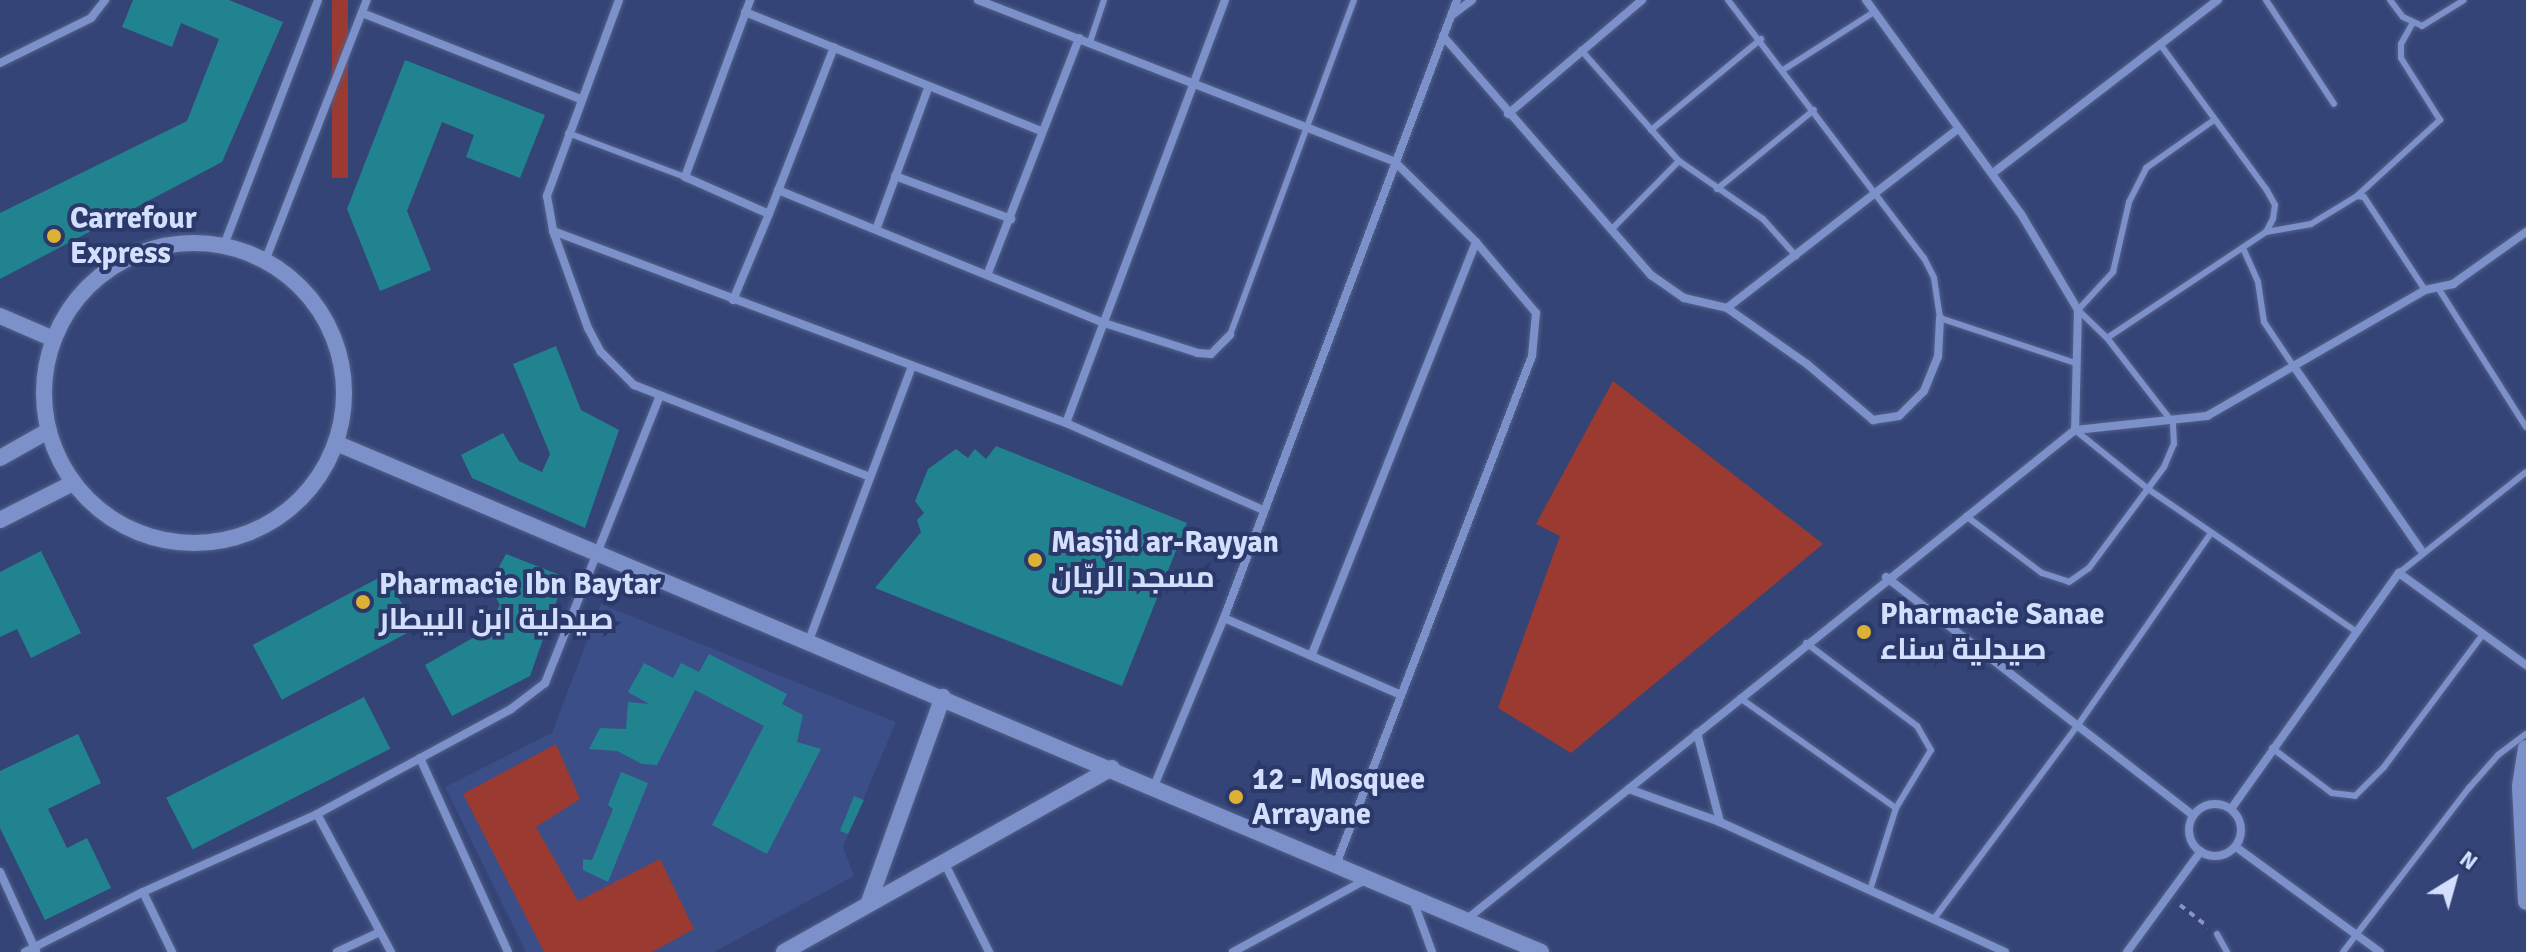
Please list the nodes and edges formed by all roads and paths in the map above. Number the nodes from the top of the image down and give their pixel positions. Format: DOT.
graph roads {
  1 [pos="105,0"];
  2 [pos="318,0"];
  3 [pos="367,0"];
  4 [pos="619,0"];
  5 [pos="750,0"];
  6 [pos="978,0"];
  7 [pos="1104,0"];
  8 [pos="1225,0"];
  9 [pos="1354,0"];
  10 [pos="1457,0"];
  11 [pos="1472,0"];
  12 [pos="1642,0"];
  13 [pos="1728,0"];
  14 [pos="1866,0"];
  15 [pos="2266,0"];
  16 [pos="2390,0"];
  17 [pos="2464,0"];
  18 [pos="2213,1"];
  19 [pos="745,12"];
  20 [pos="1874,12"];
  21 [pos="362,13"];
  22 [pos="1452,15"];
  23 [pos="2412,24"];
  24 [pos="1443,36"];
  25 [pos="1079,38"];
  26 [pos="1761,39"];
  27 [pos="1090,42"];
  28 [pos="2160,44"];
  29 [pos="834,47"];
  30 [pos="1581,50"];
  31 [pos="0,63"];
  32 [pos="1783,70"];
  33 [pos="1192,84"];
  34 [pos="929,86"];
  35 [pos="580,99"];
  36 [pos="2334,104"];
  37 [pos="1814,110"];
  38 [pos="1508,114"];
  39 [pos="2214,120"];
  40 [pos="1307,125"];
  41 [pos="1958,129"];
  42 [pos="1651,130"];
  43 [pos="1041,131"];
  44 [pos="567,133"];
  45 [pos="1394,161"];
  46 [pos="1679,161"];
  47 [pos="1993,173"];
  48 [pos="895,176"];
  49 [pos="685,177"];
  50 [pos="1717,189"];
  51 [pos="778,190"];
  52 [pos="1877,196"];
  53 [pos="2357,196"];
  54 [pos="769,214"];
  55 [pos="1011,219"];
  56 [pos="877,227"];
  57 [pos="553,231"];
  58 [pos="1610,232"];
  59 [pos="2266,232"];
  60 [pos="2526,232"];
  61 [pos="1476,242"];
  62 [pos="224,245"];
  63 [pos="2243,248"];
  64 [pos="1796,256"];
  65 [pos="265,261"];
  66 [pos="988,273"];
  67 [pos="2425,290"];
  68 [pos="2440,291"];
  69 [pos="733,300"];
  70 [pos="1727,308"];
  71 [pos="2078,310"];
  72 [pos="0,316"];
  73 [pos="1940,318"];
  74 [pos="1101,322"];
  75 [pos="1230,335"];
  76 [pos="51,338"];
  77 [pos="2107,338"];
  78 [pos="2075,363"];
  79 [pos="912,366"];
  80 [pos="2295,368"];
  81 [pos="659,398"];
  82 [pos="1066,423"];
  83 [pos="2173,423"];
  84 [pos="2526,427"];
  85 [pos="2075,430"];
  86 [pos="48,431"];
  87 [pos="336,443"];
  88 [pos="0,458"];
  89 [pos="2526,472"];
  90 [pos="868,476"];
  91 [pos="73,483"];
  92 [pos="2148,489"];
  93 [pos="1263,510"];
  94 [pos="1966,516"];
  95 [pos="0,520"];
  96 [pos="2211,533"];
  97 [pos="2421,550"];
  98 [pos="596,555"];
  99 [pos="2399,573"];
  100 [pos="1886,577"];
  101 [pos="1224,618"];
  102 [pos="2357,632"];
  103 [pos="2483,634"];
  104 [pos="808,643"];
  105 [pos="1806,643"];
  106 [pos="1312,654"];
  107 [pos="2526,665"];
  108 [pos="1399,694"];
  109 [pos="943,697"];
  110 [pos="1740,698"];
  111 [pos="2078,725"];
  112 [pos="1697,733"];
  113 [pos="2526,734"];
  114 [pos="2272,748"];
  115 [pos="2526,748"];
  116 [pos="420,758"];
  117 [pos="1112,768"];
  118 [pos="1154,786"];
  119 [pos="1629,789"];
  120 [pos="1896,808"];
  121 [pos="2231,809"];
  122 [pos="317,814"];
  123 [pos="2193,815"];
  124 [pos="1720,822"];
  125 [pos="2236,847"];
  126 [pos="2201,851"];
  127 [pos="944,862"];
  128 [pos="1337,862"];
  129 [pos="0,872"];
  130 [pos="1371,877"];
  131 [pos="2525,877"];
  132 [pos="1871,887"];
  133 [pos="143,892"];
  134 [pos="1411,895"];
  135 [pos="2169,896"];
  136 [pos="869,902"];
  137 [pos="2526,902"];
  138 [pos="1936,916"];
  139 [pos="1467,919"];
  140 [pos="380,932"];
  141 [pos="2217,934"];
  142 [pos="2355,934"];
  143 [pos="35,950"];
  144 [pos="792,950"];
  145 [pos="25,952"];
  146 [pos="172,952"];
  147 [pos="337,952"];
  148 [pos="391,952"];
  149 [pos="508,952"];
  150 [pos="989,952"];
  151 [pos="1233,952"];
  152 [pos="1432,952"];
  153 [pos="1541,952"];
  154 [pos="2005,952"];
  155 [pos="2127,952"];
  156 [pos="2227,952"];
  157 [pos="2343,952"];
  158 [pos="2380,952"];
  1 -- 31 [label="street"];
  2 -- 62 [label="street"];
  3 -- 21 [label="street"];
  4 -- 35 [label="street"];
  5 -- 19 [label="street"];
  6 -- 25 [label="street"];
  7 -- 27 [label="lane"];
  8 -- 33 [label="street"];
  9 -- 40 [label="lane"];
  10 -- 22 [label="street"];
  11 -- 22 [label="street"];
  12 -- 30 [label="street"];
  13 -- 26 [label="lane"];
  14 -- 20 [label="street"];
  15 -- 36 [label="lane"];
  16 -- 23 [label="lane"];
  17 -- 23 [label="lane"];
  18 -- 28 [label="street"];
  19 -- 29 [label="street"];
  19 -- 49 [label="street"];
  20 -- 32 [label="lane"];
  20 -- 41 [label="street"];
  21 -- 35 [label="street"];
  21 -- 65 [label="street"];
  22 -- 24 [label="street"];
  23 -- 53 [label="lane"];
  24 -- 38 [label="street"];
  24 -- 45 [label="street"];
  25 -- 27 [label="street"];
  25 -- 43 [label="street"];
  26 -- 32 [label="lane"];
  26 -- 42 [label="lane"];
  27 -- 33 [label="street"];
  28 -- 39 [label="lane"];
  28 -- 47 [label="street"];
  29 -- 34 [label="street"];
  29 -- 51 [label="street"];
  30 -- 38 [label="street"];
  30 -- 42 [label="lane"];
  32 -- 37 [label="lane"];
  33 -- 40 [label="street"];
  33 -- 74 [label="street"];
  34 -- 43 [label="street"];
  34 -- 48 [label="street"];
  35 -- 44 [label="street"];
  37 -- 50 [label="lane"];
  37 -- 52 [label="lane"];
  38 -- 58 [label="street"];
  39 -- 59 [label="lane"];
  39 -- 71 [label="lane"];
  40 -- 45 [label="street"];
  40 -- 75 [label="lane"];
  41 -- 47 [label="street"];
  41 -- 52 [label="street"];
  42 -- 46 [label="lane"];
  43 -- 55 [label="street"];
  44 -- 49 [label="lane"];
  44 -- 57 [label="street"];
  45 -- 61 [label="street"];
  45 -- 93 [label="street"];
  46 -- 50 [label="lane"];
  46 -- 58 [label="lane"];
  47 -- 71 [label="street"];
  48 -- 55 [label="street"];
  48 -- 56 [label="street"];
  49 -- 54 [label="street"];
  50 -- 64 [label="lane"];
  51 -- 54 [label="street"];
  51 -- 56 [label="street"];
  52 -- 64 [label="street"];
  52 -- 73 [label="lane"];
  53 -- 59 [label="lane"];
  53 -- 67 [label="lane"];
  54 -- 69 [label="street"];
  55 -- 66 [label="street"];
  56 -- 66 [label="street"];
  57 -- 69 [label="street"];
  57 -- 81 [label="street"];
  58 -- 70 [label="street"];
  59 -- 63 [label="lane"];
  60 -- 68 [label="street"];
  61 -- 106 [label="street"];
  61 -- 108 [label="street"];
  62 -- 65 [label="street"];
  62 -- 76 [label="street"];
  63 -- 77 [label="lane"];
  63 -- 80 [label="lane"];
  64 -- 70 [label="street"];
  65 -- 87 [label="street"];
  66 -- 74 [label="street"];
  67 -- 68 [label="street"];
  67 -- 80 [label="street"];
  68 -- 84 [label="lane"];
  69 -- 79 [label="street"];
  70 -- 73 [label="street"];
  71 -- 77 [label="lane"];
  71 -- 78 [label="street"];
  72 -- 76 [label="street"];
  73 -- 78 [label="lane"];
  74 -- 75 [label="street"];
  74 -- 82 [label="street"];
  76 -- 86 [label="street"];
  77 -- 83 [label="lane"];
  78 -- 85 [label="street"];
  79 -- 82 [label="street"];
  79 -- 90 [label="street"];
  80 -- 83 [label="street"];
  80 -- 97 [label="street"];
  81 -- 90 [label="street"];
  81 -- 98 [label="street"];
  82 -- 93 [label="street"];
  83 -- 85 [label="street"];
  83 -- 92 [label="lane"];
  85 -- 92 [label="lane"];
  85 -- 94 [label="street"];
  86 -- 88 [label="street"];
  86 -- 91 [label="street"];
  87 -- 91 [label="street"];
  87 -- 98 [label="street"];
  89 -- 97 [label="lane"];
  90 -- 104 [label="street"];
  91 -- 95 [label="street"];
  92 -- 94 [label="lane"];
  92 -- 96 [label="lane"];
  93 -- 101 [label="street"];
  94 -- 100 [label="street"];
  96 -- 102 [label="lane"];
  96 -- 111 [label="lane"];
  97 -- 99 [label="lane"];
  98 -- 104 [label="street"];
  98 -- 116 [label="street"];
  99 -- 102 [label="street"];
  99 -- 103 [label="street"];
  100 -- 105 [label="street"];
  100 -- 111 [label="street"];
  101 -- 106 [label="street"];
  101 -- 118 [label="street"];
  102 -- 114 [label="street"];
  103 -- 107 [label="street"];
  103 -- 114 [label="lane"];
  104 -- 109 [label="street"];
  105 -- 110 [label="street"];
  105 -- 120 [label="lane"];
  106 -- 108 [label="street"];
  108 -- 128 [label="street"];
  109 -- 117 [label="street"];
  109 -- 136 [label="street"];
  110 -- 112 [label="street"];
  110 -- 120 [label="lane"];
  111 -- 123 [label="street"];
  111 -- 138 [label="lane"];
  112 -- 119 [label="street"];
  112 -- 124 [label="street"];
  113 -- 142 [label="lane"];
  114 -- 121 [label="street"];
  115 -- 131 [label="street"];
  116 -- 122 [label="street"];
  116 -- 149 [label="street"];
  117 -- 118 [label="street"];
  117 -- 127 [label="street"];
  118 -- 128 [label="street"];
  119 -- 124 [label="street"];
  119 -- 139 [label="street"];
  120 -- 132 [label="lane"];
  121 -- 123 [label="street"];
  121 -- 125 [label="street"];
  122 -- 133 [label="street"];
  122 -- 140 [label="street"];
  123 -- 126 [label="street"];
  124 -- 132 [label="street"];
  125 -- 126 [label="street"];
  125 -- 142 [label="street"];
  126 -- 135 [label="street"];
  127 -- 136 [label="street"];
  127 -- 150 [label="street"];
  128 -- 130 [label="street"];
  129 -- 143 [label="street"];
  130 -- 134 [label="street"];
  130 -- 151 [label="street"];
  131 -- 137 [label="street"];
  132 -- 138 [label="street"];
  133 -- 143 [label="street"];
  133 -- 146 [label="street"];
  134 -- 139 [label="street"];
  134 -- 152 [label="street"];
  135 -- 141 [label="path"];
  135 -- 155 [label="street"];
  136 -- 144 [label="street"];
  138 -- 154 [label="street"];
  139 -- 153 [label="street"];
  140 -- 147 [label="street"];
  140 -- 148 [label="street"];
  141 -- 156 [label="lane"];
  142 -- 157 [label="lane"];
  142 -- 158 [label="street"];
  143 -- 145 [label="street"];
}
